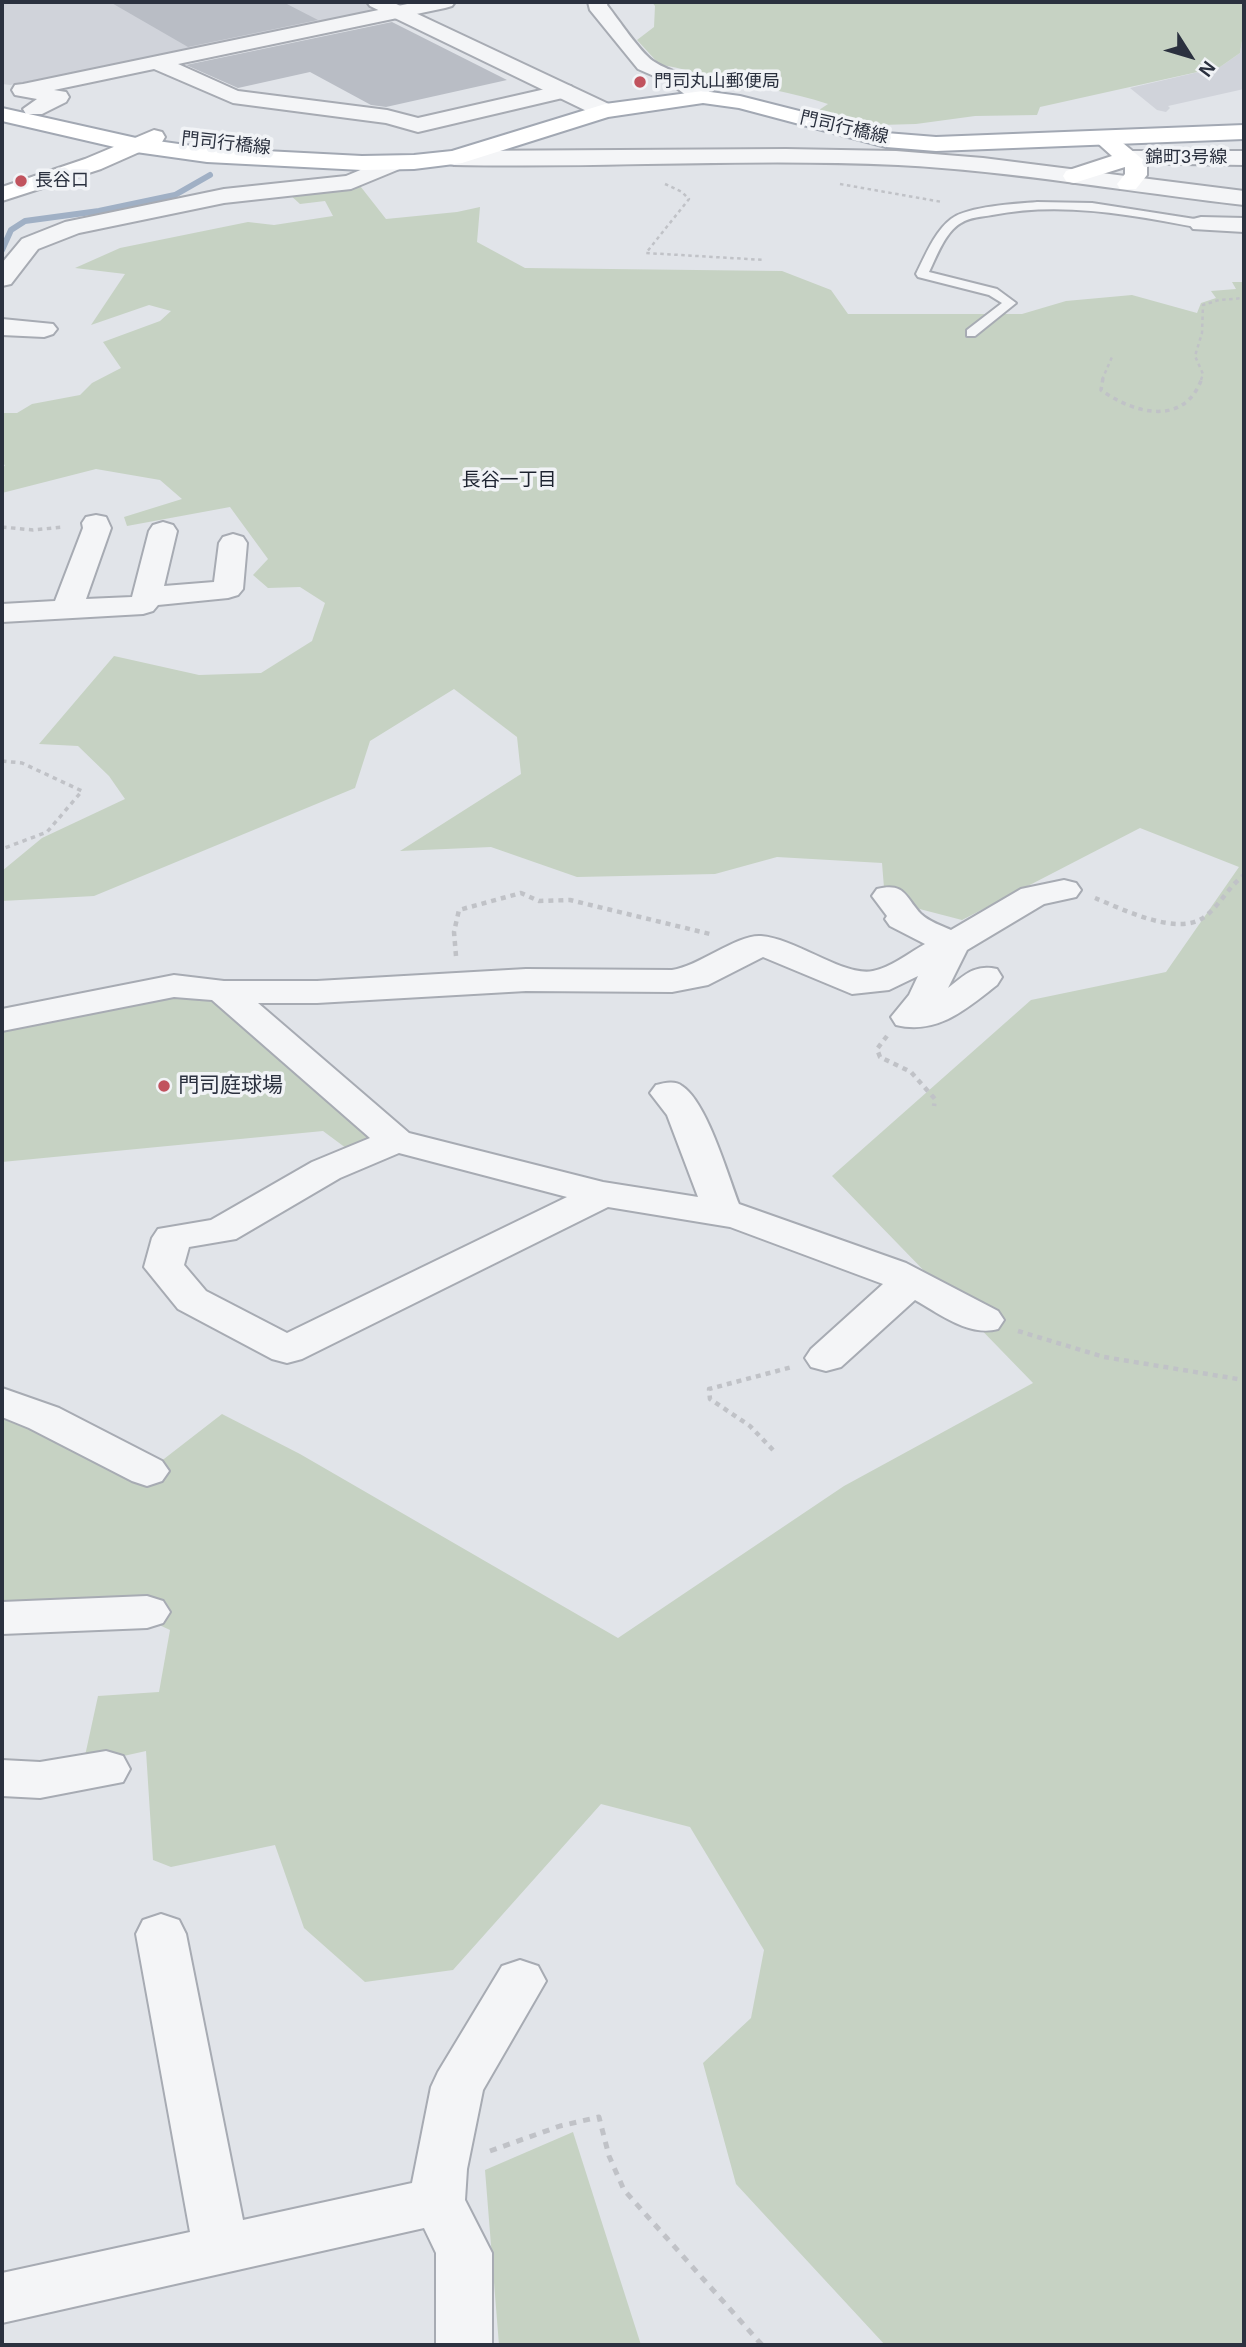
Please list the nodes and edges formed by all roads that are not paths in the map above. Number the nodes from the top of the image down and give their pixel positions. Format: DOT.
graph roads {
  1 [pos="377,2"];
  2 [pos="445,2"];
  3 [pos="577,2"];
  4 [pos="598,2"];
  5 [pos="396,12"];
  6 [pos="156,62"];
  7 [pos="645,65"];
  8 [pos="563,91"];
  9 [pos="703,97"];
  10 [pos="2,102"];
  11 [pos="34,109"];
  12 [pos="605,111"];
  13 [pos="2,115"];
  14 [pos="1244,132"];
  15 [pos="1104,139"];
  16 [pos="145,141"];
  17 [pos="454,158"];
  18 [pos="1128,158"];
  19 [pos="1244,158"];
  20 [pos="362,163"];
  21 [pos="394,163"];
  22 [pos="93,164"];
  23 [pos="1073,176"];
  24 [pos="1128,184"];
  25 [pos="2,194"];
  26 [pos="1244,198"];
  27 [pos="1201,224"];
  28 [pos="1244,225"];
  29 [pos="2,279"];
  30 [pos="2,327"];
  31 [pos="44,329"];
  32 [pos="971,333"];
  33 [pos="96,523"];
  34 [pos="163,531"];
  35 [pos="233,543"];
  36 [pos="147,597"];
  37 [pos="68,607"];
  38 [pos="2,613"];
  39 [pos="1064,890"];
  40 [pos="889,896"];
  41 [pos="951,944"];
  42 [pos="984,978"];
  43 [pos="224,992"];
  44 [pos="2,1020"];
  45 [pos="669,1093"];
  46 [pos="396,1141"];
  47 [pos="603,1194"];
  48 [pos="723,1213"];
  49 [pos="905,1280"];
  50 [pos="984,1320"];
  51 [pos="825,1358"];
  52 [pos="2,1402"];
  53 [pos="148,1471"];
  54 [pos="147,1612"];
  55 [pos="2,1618"];
  56 [pos="106,1769"];
  57 [pos="2,1778"];
  58 [pos="161,1934"];
  59 [pos="520,1982"];
  60 [pos="439,2185"];
  61 [pos="221,2250"];
  62 [pos="2,2298"];
  63 [pos="464,2345"];
  1 -- 5 [label="street"];
  2 -- 5 [label="street"];
  3 -- 7 [label="street"];
  4 -- 7 [label="street"];
  5 -- 6 [label="street"];
  5 -- 8 [label="street"];
  6 -- 8 [label="street"];
  6 -- 11 [label="street"];
  7 -- 9 [label="street"];
  8 -- 12 [label="street"];
  9 -- 12 [label="main road, 門司行橋線"];
  9 -- 15 [label="main road, 門司行橋線"];
  10 -- 11 [label="main road, 門司行橋線"];
  11 -- 16 [label="main road, 門司行橋線"];
  12 -- 17 [label="main road, 門司行橋線"];
  13 -- 16 [label="main road, 門司行橋線"];
  14 -- 15 [label="main road, 門司行橋線"];
  15 -- 18 [label="main road"];
  16 -- 17 [label="main road, 門司行橋線"];
  16 -- 20 [label="main road, 門司行橋線"];
  16 -- 22 [label="main road"];
  17 -- 21 [label="main road, 門司行橋線"];
  17 -- 23 [label="street"];
  18 -- 19 [label="street, 錦町3号線"];
  18 -- 23 [label="main road"];
  18 -- 24 [label="main road"];
  20 -- 21 [label="main road, 門司行橋線"];
  20 -- 22 [label="main road"];
  21 -- 29 [label="street"];
  22 -- 25 [label="main road"];
  23 -- 24 [label="street"];
  24 -- 26 [label="street"];
  27 -- 28 [label="street"];
  27 -- 32 [label="lane"];
  30 -- 31 [label="street"];
  33 -- 37 [label="street"];
  34 -- 36 [label="street"];
  35 -- 36 [label="street"];
  36 -- 37 [label="street"];
  37 -- 38 [label="street"];
  39 -- 41 [label="street"];
  40 -- 41 [label="street"];
  41 -- 42 [label="street"];
  41 -- 43 [label="street"];
  43 -- 44 [label="street"];
  43 -- 46 [label="street"];
  45 -- 48 [label="street"];
  46 -- 47 [label="street"];
  46 -- 47 [label="street"];
  47 -- 48 [label="street"];
  48 -- 49 [label="street"];
  49 -- 50 [label="street"];
  49 -- 51 [label="street"];
  52 -- 53 [label="street"];
  54 -- 55 [label="street"];
  56 -- 57 [label="street"];
  58 -- 61 [label="street"];
  59 -- 60 [label="street"];
  60 -- 61 [label="street"];
  60 -- 63 [label="street"];
  61 -- 62 [label="street"];
}
